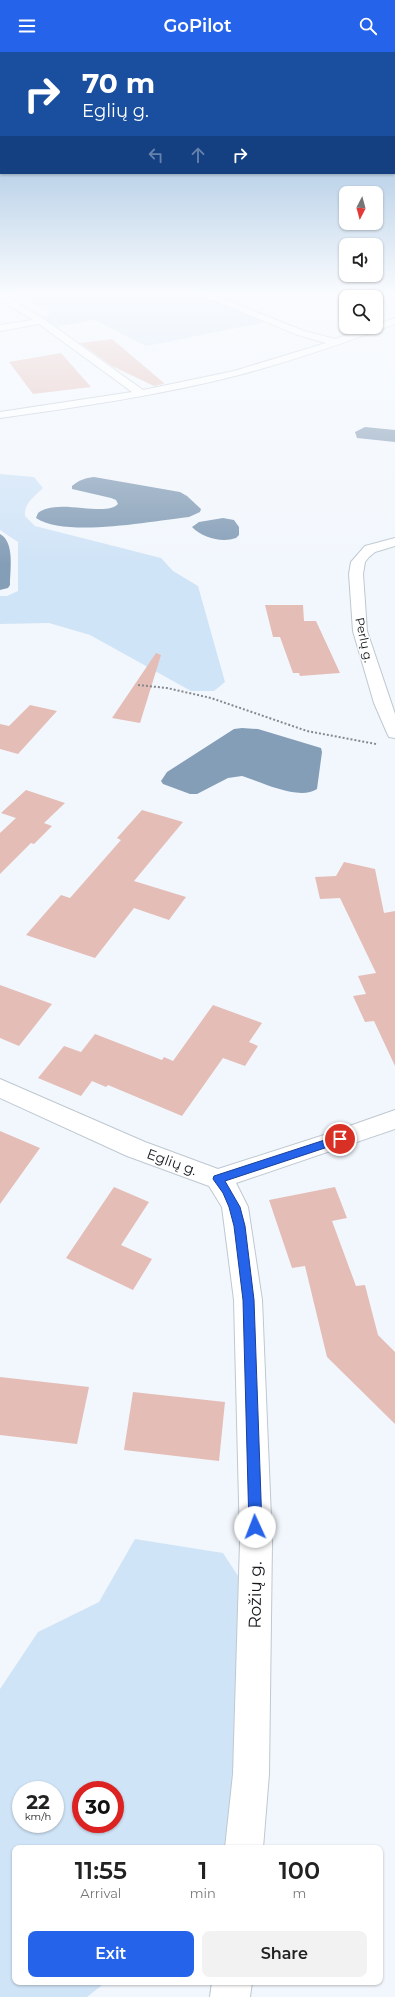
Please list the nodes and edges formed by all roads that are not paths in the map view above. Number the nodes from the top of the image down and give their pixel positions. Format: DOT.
graph roads {
  1 [pos="125,382"];
  2 [pos="192,382"];
  3 [pos="141,393"];
  4 [pos="0,415"];
  5 [pos="395,542"];
  6 [pos="395,734"];
  7 [pos="0,1088"];
  8 [pos="395,1119"];
  9 [pos="218,1179"];
  10 [pos="244,1845"];
  11 [pos="232,1985"];
  12 [pos="230,1997"];
  1 -- 3 [label="street"];
  2 -- 3 [label="street"];
  3 -- 4 [label="street"];
  5 -- 6 [label="street, Perlų g."];
  7 -- 9 [label="street, Eglių g."];
  8 -- 9 [label="street"];
  9 -- 10 [label="street, Rožių g."];
  11 -- 12 [label="street"];
}
